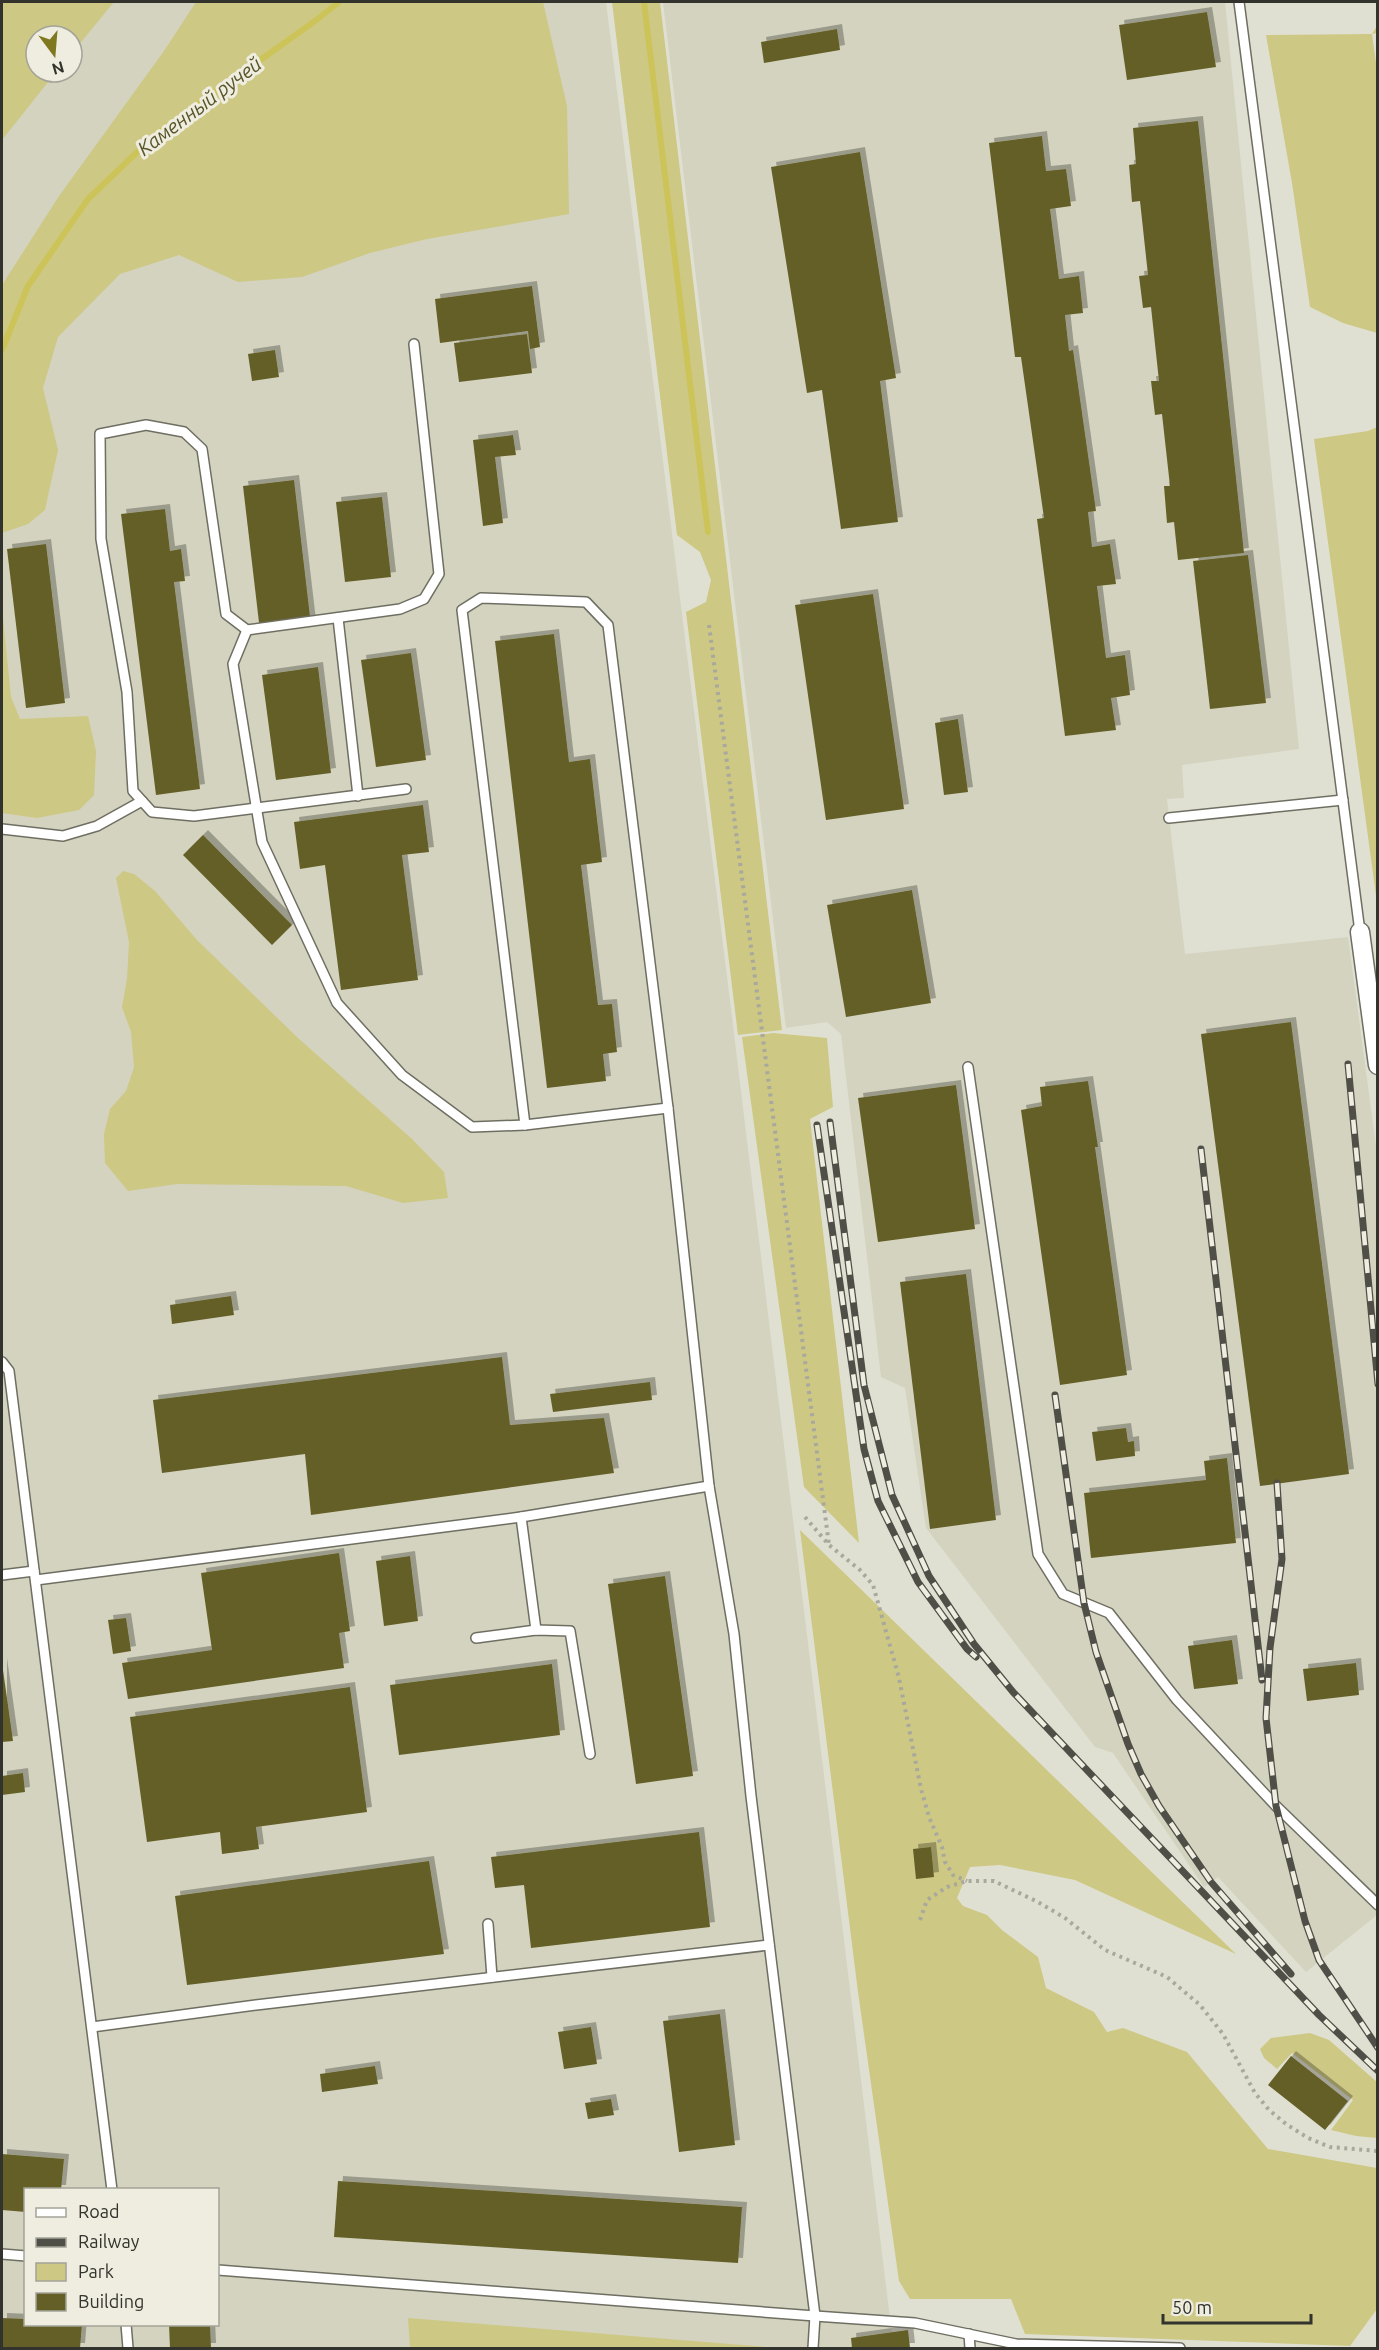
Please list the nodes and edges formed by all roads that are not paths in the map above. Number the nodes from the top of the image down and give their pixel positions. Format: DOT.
graph roads {
  1 [pos="1239,2"];
  2 [pos="414,344"];
  3 [pos="338,618"];
  4 [pos="247,630"];
  5 [pos="406,789"];
  6 [pos="358,796"];
  7 [pos="1343,800"];
  8 [pos="142,801"];
  9 [pos="257,808"];
  10 [pos="1169,818"];
  11 [pos="2,829"];
  12 [pos="1360,932"];
  13 [pos="1377,1065"];
  14 [pos="968,1067"];
  15 [pos="668,1108"];
  16 [pos="525,1125"];
  17 [pos="2,1362"];
  18 [pos="709,1486"];
  19 [pos="521,1517"];
  20 [pos="2,1575"];
  21 [pos="35,1576"];
  22 [pos="536,1630"];
  23 [pos="476,1638"];
  24 [pos="591,1754"];
  25 [pos="1377,1905"];
  26 [pos="488,1924"];
  27 [pos="769,1945"];
  28 [pos="492,1977"];
  29 [pos="92,2027"];
  30 [pos="112,2188"];
  31 [pos="2,2254"];
  32 [pos="24,2256"];
  33 [pos="219,2270"];
  34 [pos="815,2316"];
  35 [pos="126,2326"];
  36 [pos="969,2334"];
  37 [pos="128,2349"];
  38 [pos="813,2349"];
  39 [pos="970,2349"];
  40 [pos="1180,2349"];
  1 -- 7 [label="lane"];
  2 -- 3 [label="lane"];
  3 -- 4 [label="lane"];
  3 -- 6 [label="lane"];
  4 -- 8 [label="lane"];
  4 -- 9 [label="lane"];
  5 -- 6 [label="lane"];
  6 -- 9 [label="lane"];
  7 -- 10 [label="lane"];
  7 -- 12 [label="lane"];
  8 -- 9 [label="lane"];
  8 -- 11 [label="lane"];
  9 -- 16 [label="lane"];
  12 -- 13 [label="street"];
  14 -- 25 [label="lane"];
  15 -- 16 [label="lane"];
  15 -- 16 [label="lane"];
  15 -- 18 [label="lane"];
  17 -- 21 [label="lane"];
  18 -- 19 [label="lane"];
  18 -- 27 [label="lane"];
  19 -- 21 [label="lane"];
  19 -- 22 [label="lane"];
  20 -- 21 [label="lane"];
  21 -- 29 [label="lane"];
  22 -- 23 [label="lane"];
  22 -- 24 [label="lane"];
  26 -- 28 [label="lane"];
  27 -- 28 [label="lane"];
  27 -- 34 [label="lane"];
  28 -- 29 [label="lane"];
  29 -- 30 [label="lane"];
  31 -- 32 [label="lane"];
  33 -- 34 [label="lane"];
  34 -- 36 [label="lane"];
  34 -- 38 [label="lane"];
  35 -- 37 [label="lane"];
  36 -- 39 [label="lane"];
  36 -- 40 [label="lane"];
}
